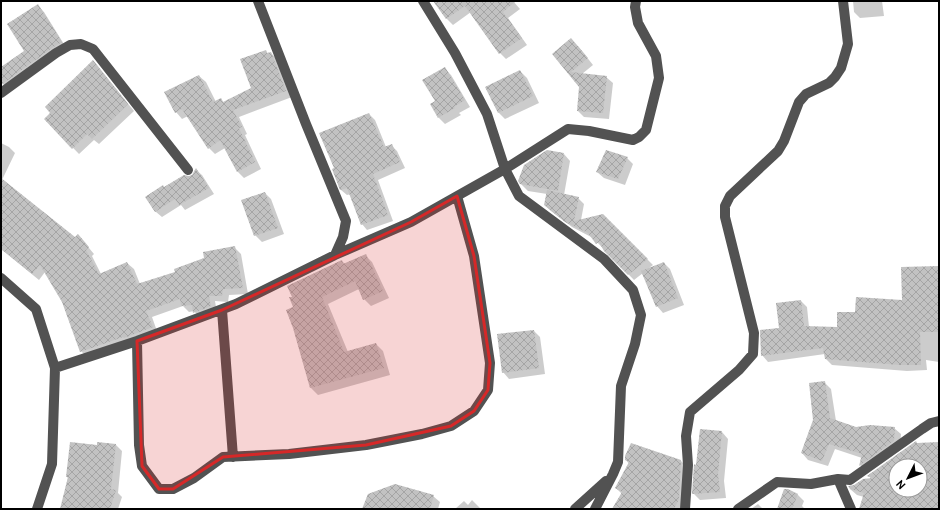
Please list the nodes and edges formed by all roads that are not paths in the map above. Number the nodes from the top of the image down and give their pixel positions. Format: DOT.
graph roads {
  1 [pos="258,1"];
  2 [pos="423,1"];
  3 [pos="636,1"];
  4 [pos="843,1"];
  5 [pos="1,93"];
  6 [pos="505,169"];
  7 [pos="188,170"];
  8 [pos="457,196"];
  9 [pos="335,255"];
  10 [pos="1,278"];
  11 [pos="222,310"];
  12 [pos="137,341"];
  13 [pos="55,368"];
  14 [pos="939,421"];
  15 [pos="233,457"];
  16 [pos="613,474"];
  17 [pos="838,479"];
  18 [pos="37,509"];
  19 [pos="575,509"];
  20 [pos="595,509"];
  21 [pos="685,509"];
  22 [pos="738,509"];
  23 [pos="851,509"];
  1 -- 9 [label="street"];
  2 -- 6 [label="street"];
  3 -- 6 [label="street"];
  4 -- 21 [label="street"];
  5 -- 7 [label="street"];
  6 -- 8 [label="street"];
  6 -- 16 [label="street"];
  8 -- 9 [label="street"];
  8 -- 15 [label="street"];
  9 -- 11 [label="street"];
  10 -- 13 [label="street"];
  11 -- 12 [label="street"];
  11 -- 15 [label="street"];
  12 -- 13 [label="street"];
  12 -- 15 [label="street"];
  13 -- 18 [label="street"];
  14 -- 17 [label="street"];
  16 -- 19 [label="street"];
  16 -- 20 [label="street"];
  17 -- 22 [label="street"];
  17 -- 23 [label="street"];
}
